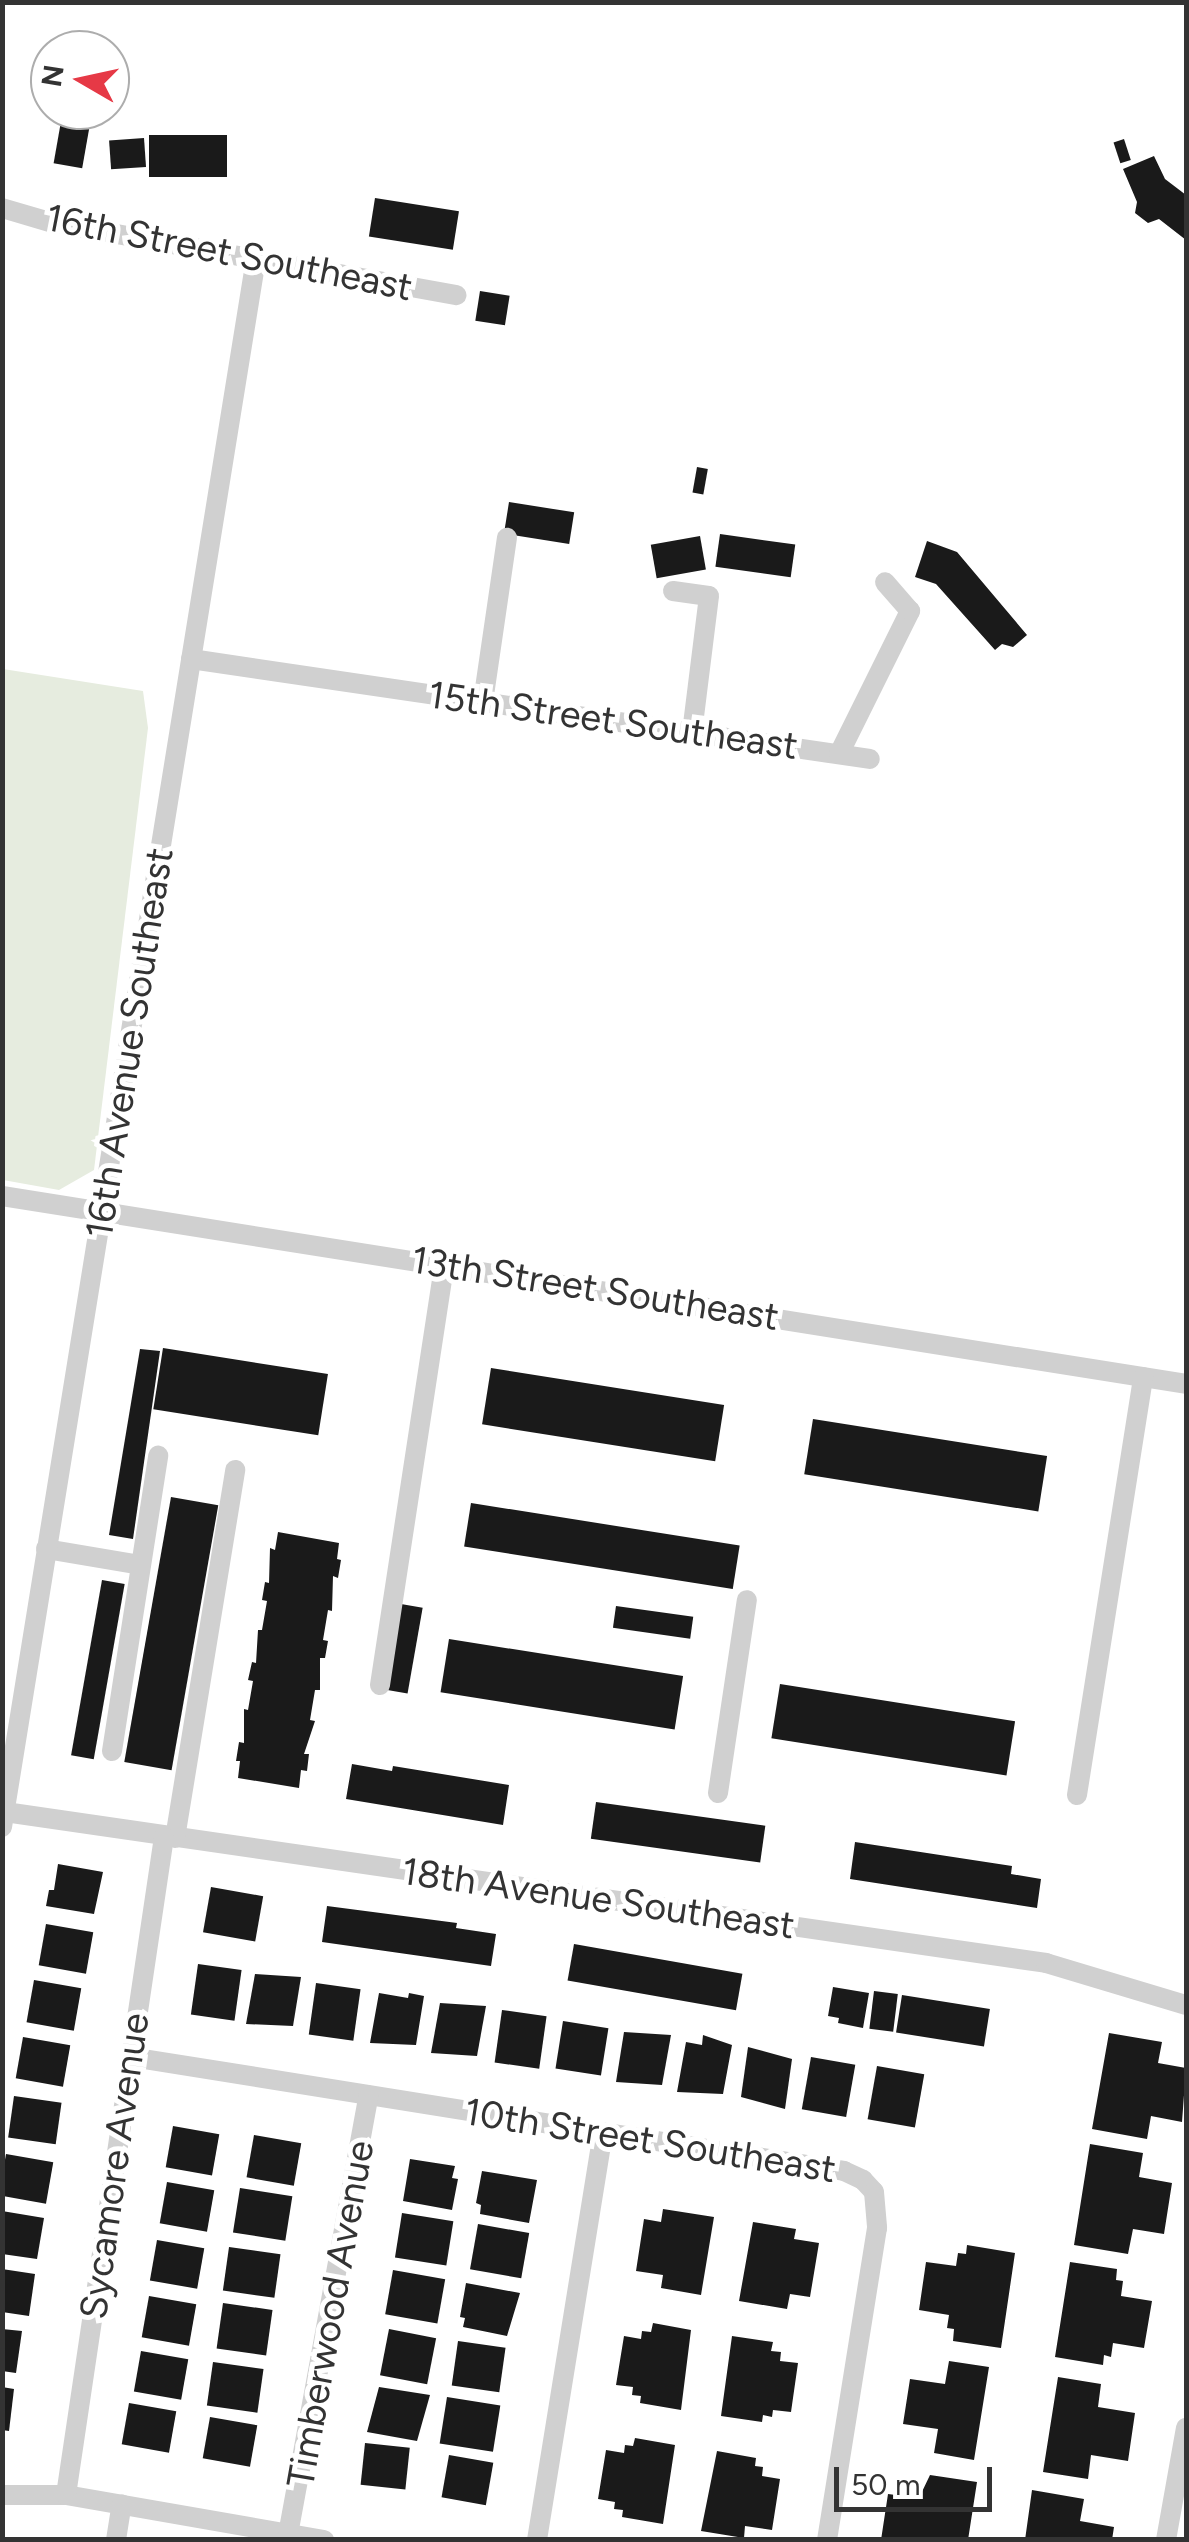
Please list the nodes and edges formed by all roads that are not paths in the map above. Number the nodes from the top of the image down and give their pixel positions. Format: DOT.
graph roads {
  1 [pos="2,208"];
  2 [pos="256,259"];
  3 [pos="456,295"];
  4 [pos="506,538"];
  5 [pos="885,582"];
  6 [pos="674,591"];
  7 [pos="192,659"];
  8 [pos="483,702"];
  9 [pos="692,732"];
  10 [pos="839,754"];
  11 [pos="870,759"];
  12 [pos="2,1196"];
  13 [pos="102,1213"];
  14 [pos="444,1266"];
  15 [pos="1143,1378"];
  16 [pos="1186,1384"];
  17 [pos="158,1456"];
  18 [pos="236,1470"];
  19 [pos="46,1549"];
  20 [pos="141,1565"];
  21 [pos="747,1600"];
  22 [pos="380,1685"];
  23 [pos="112,1751"];
  24 [pos="718,1793"];
  25 [pos="1077,1795"];
  26 [pos="4,1820"];
  27 [pos="169,1837"];
  28 [pos="1186,2005"];
  29 [pos="131,2057"];
  30 [pos="369,2095"];
  31 [pos="603,2133"];
  32 [pos="1186,2428"];
  33 [pos="2,2494"];
  34 [pos="66,2495"];
  35 [pos="122,2504"];
  36 [pos="1180,2506"];
  37 [pos="288,2536"];
  38 [pos="116,2540"];
  39 [pos="324,2540"];
  40 [pos="537,2540"];
  41 [pos="827,2540"];
  42 [pos="1166,2540"];
  1 -- 2 [label="street, 16th Street Southeast"];
  2 -- 3 [label="street, 16th Street Southeast"];
  2 -- 7 [label="street, 16th Avenue Southeast"];
  4 -- 8 [label="street"];
  5 -- 10 [label="street, 15th Street Southeast"];
  6 -- 9 [label="street"];
  7 -- 8 [label="street, 15th Street Southeast"];
  7 -- 13 [label="street, 16th Avenue Southeast"];
  8 -- 9 [label="street, 15th Street Southeast"];
  9 -- 10 [label="street, 15th Street Southeast"];
  10 -- 11 [label="street"];
  12 -- 13 [label="street, 13th Street Southeast"];
  13 -- 14 [label="street, 13th Street Southeast"];
  13 -- 19 [label="street, 16th Avenue Southeast"];
  14 -- 15 [label="street, 13th Street Southeast"];
  14 -- 22 [label="street"];
  15 -- 16 [label="street, 13th Street Southeast"];
  15 -- 25 [label="street"];
  17 -- 20 [label="street"];
  18 -- 27 [label="street, Sycamore Avenue"];
  19 -- 20 [label="street"];
  19 -- 26 [label="street, 16th Avenue Southeast"];
  20 -- 23 [label="street"];
  21 -- 24 [label="street"];
  26 -- 27 [label="street, 18th Avenue Southeast"];
  27 -- 28 [label="street, 18th Avenue Southeast"];
  27 -- 29 [label="street, Sycamore Avenue"];
  29 -- 30 [label="street, 10th Street Southeast"];
  29 -- 34 [label="street, Sycamore Avenue"];
  30 -- 31 [label="street, 10th Street Southeast"];
  30 -- 37 [label="street, Timberwood Avenue"];
  31 -- 40 [label="street"];
  31 -- 41 [label="street, 10th Street Southeast"];
  32 -- 36 [label="street"];
  33 -- 34 [label="street"];
  34 -- 35 [label="street"];
  35 -- 37 [label="street"];
  35 -- 38 [label="street"];
  36 -- 42 [label="street"];
  37 -- 39 [label="street"];
}
